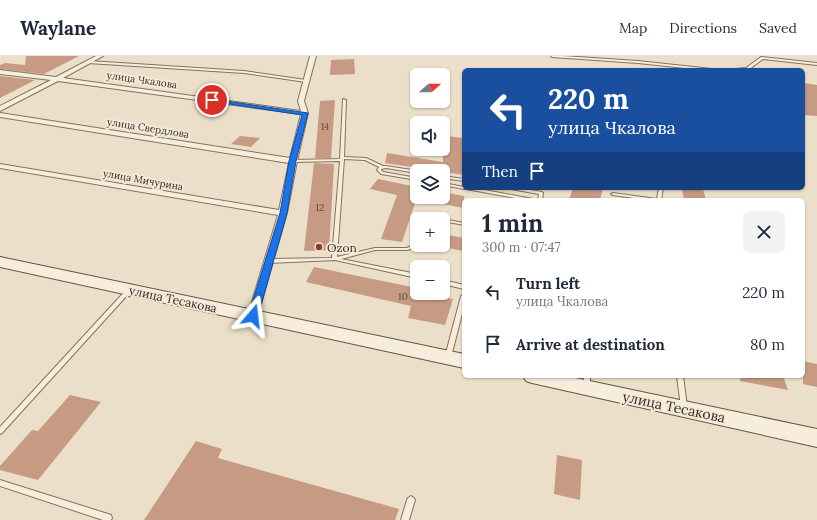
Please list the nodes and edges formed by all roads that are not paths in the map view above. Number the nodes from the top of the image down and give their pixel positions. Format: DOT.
graph roads {
  1 [pos="100,56"];
  2 [pos="313,56"];
  3 [pos="552,56"];
  4 [pos="88,62"];
  5 [pos="817,64"];
  6 [pos="694,68"];
  7 [pos="748,68"];
  8 [pos="0,72"];
  9 [pos="58,78"];
  10 [pos="306,81"];
  11 [pos="344,100"];
  12 [pos="0,109"];
  13 [pos="305,113"];
  14 [pos="0,115"];
  15 [pos="342,159"];
  16 [pos="293,161"];
  17 [pos="0,166"];
  18 [pos="382,168"];
  19 [pos="410,171"];
  20 [pos="450,177"];
  21 [pos="410,178"];
  22 [pos="462,180"];
  23 [pos="450,185"];
  24 [pos="462,187"];
  25 [pos="476,190"];
  26 [pos="523,190"];
  27 [pos="613,194"];
  28 [pos="522,198"];
  29 [pos="540,198"];
  30 [pos="643,198"];
  31 [pos="283,213"];
  32 [pos="450,221"];
  33 [pos="462,224"];
  34 [pos="410,248"];
  35 [pos="334,258"];
  36 [pos="269,261"];
  37 [pos="0,262"];
  38 [pos="410,274"];
  39 [pos="450,284"];
  40 [pos="462,287"];
  41 [pos="130,289"];
  42 [pos="462,312"];
  43 [pos="253,316"];
  44 [pos="456,360"];
  45 [pos="550,378"];
  46 [pos="680,378"];
  47 [pos="587,382"];
  48 [pos="684,409"];
  49 [pos="0,431"];
  50 [pos="817,438"];
  51 [pos="0,483"];
  52 [pos="411,500"];
  53 [pos="108,518"];
  54 [pos="405,520"];
  1 -- 4 [label="street"];
  2 -- 10 [label="street"];
  3 -- 6 [label="lane"];
  4 -- 9 [label="street"];
  4 -- 10 [label="lane"];
  5 -- 7 [label="lane"];
  8 -- 9 [label="street, улица Чкалова"];
  9 -- 12 [label="street"];
  9 -- 13 [label="street, улица Чкалова"];
  10 -- 13 [label="street"];
  11 -- 15 [label="lane"];
  13 -- 16 [label="street"];
  14 -- 16 [label="street, улица Свердлова"];
  15 -- 16 [label="lane"];
  15 -- 18 [label="lane"];
  15 -- 35 [label="lane"];
  16 -- 31 [label="street"];
  17 -- 31 [label="street, улица Мичурина"];
  18 -- 19 [label="lane"];
  18 -- 21 [label="lane"];
  20 -- 22 [label="lane"];
  23 -- 24 [label="lane"];
  25 -- 28 [label="lane"];
  26 -- 29 [label="lane"];
  27 -- 30 [label="lane"];
  31 -- 36 [label="street"];
  32 -- 33 [label="lane"];
  34 -- 35 [label="lane"];
  35 -- 36 [label="lane"];
  35 -- 38 [label="lane"];
  36 -- 43 [label="street"];
  37 -- 41 [label="main road, улица Тесакова"];
  39 -- 40 [label="lane"];
  41 -- 43 [label="main road, улица Тесакова"];
  41 -- 49 [label="lane"];
  42 -- 44 [label="lane"];
  43 -- 44 [label="main road, улица Тесакова"];
  45 -- 47 [label="main road, улица Тесакова"];
  46 -- 48 [label="lane"];
  47 -- 48 [label="main road, улица Тесакова"];
  48 -- 50 [label="main road, улица Тесакова"];
  51 -- 53 [label="lane"];
  52 -- 54 [label="lane"];
}
